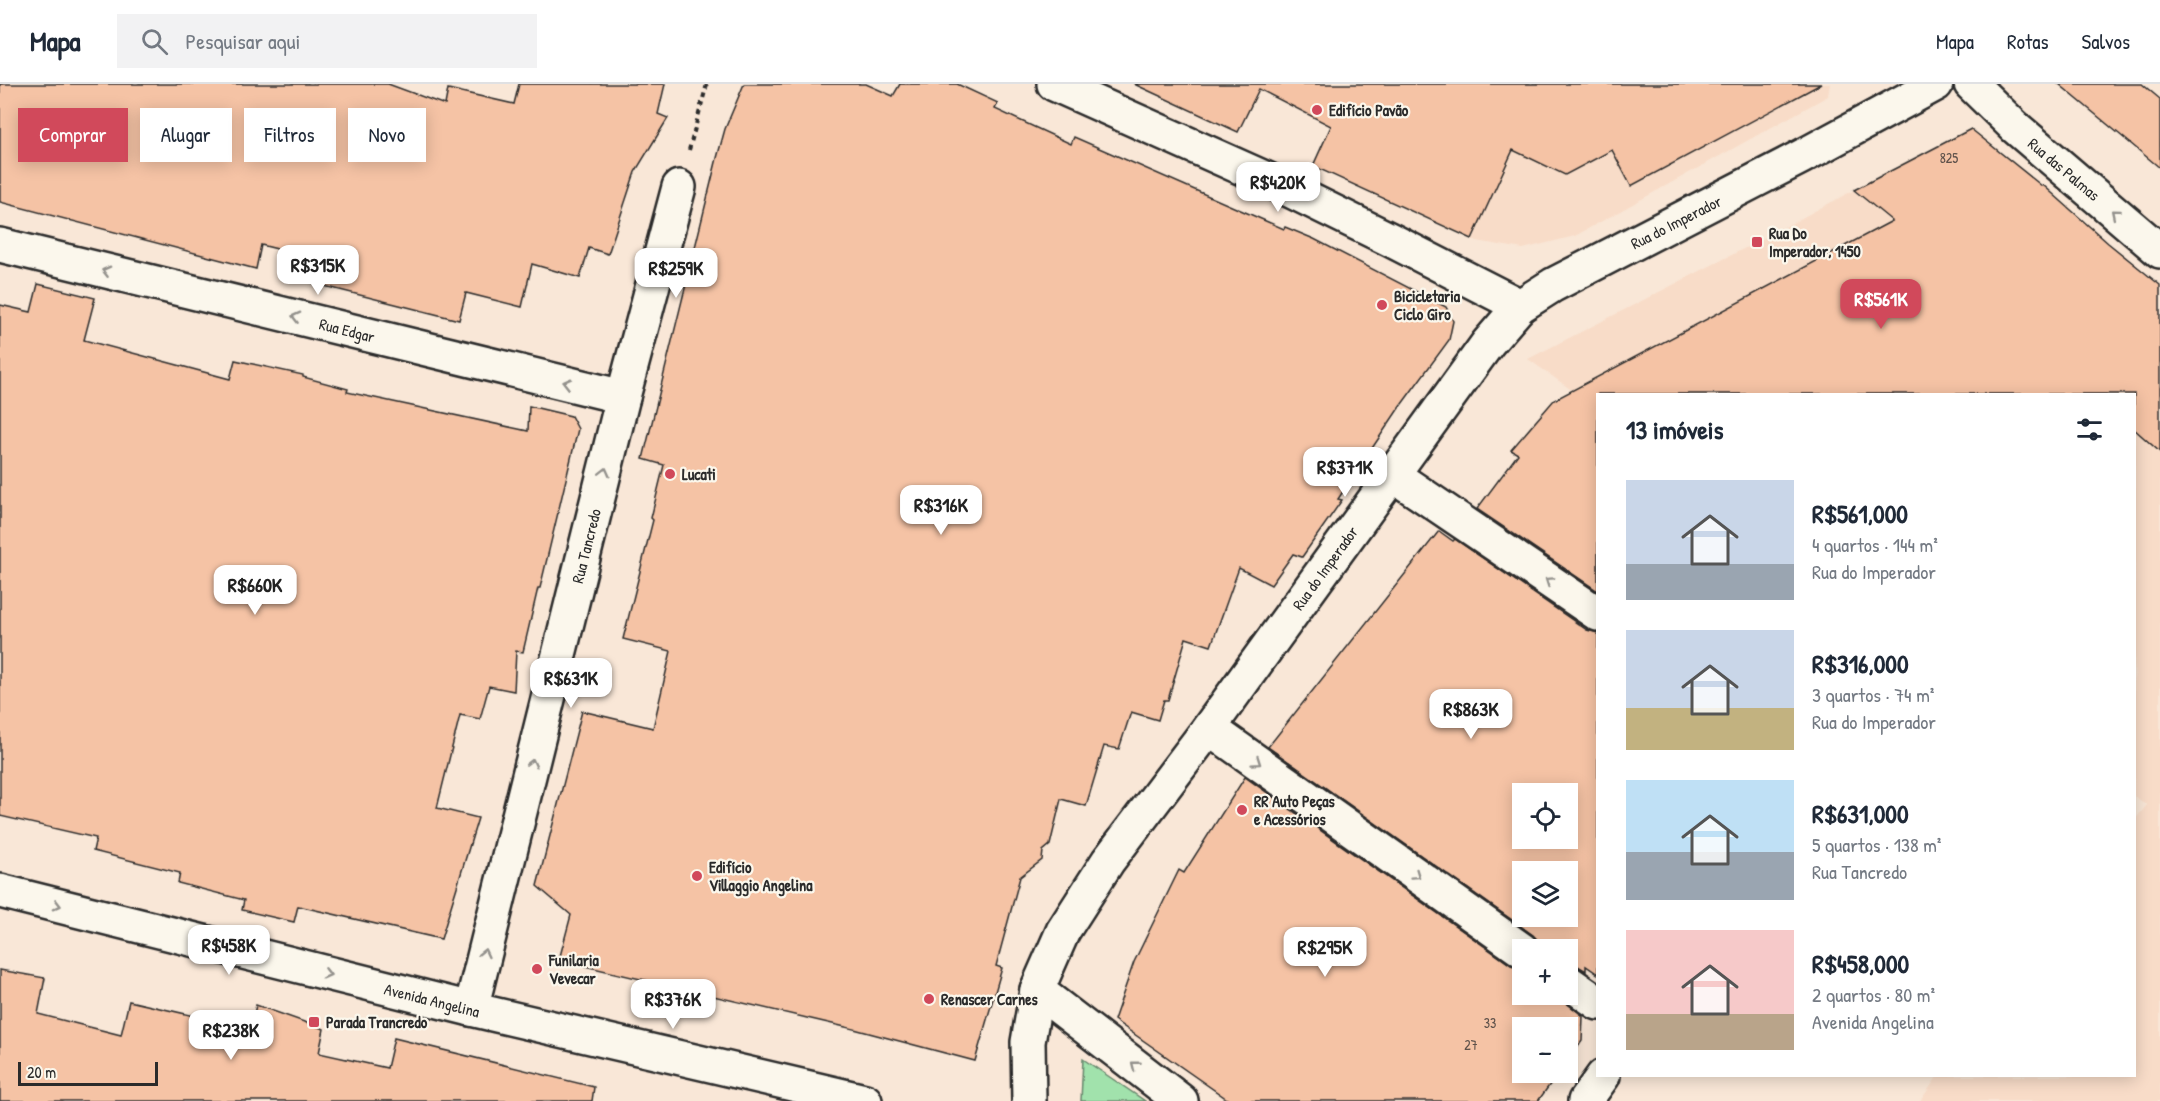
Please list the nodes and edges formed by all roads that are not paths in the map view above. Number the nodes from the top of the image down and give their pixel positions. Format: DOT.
graph roads {
  1 [pos="1054,84"];
  2 [pos="1971,84"];
  3 [pos="1916,89"];
  4 [pos="679,187"];
  5 [pos="0,245"];
  6 [pos="2160,250"];
  7 [pos="1520,306"];
  8 [pos="623,397"];
  9 [pos="1393,475"];
  10 [pos="1596,613"];
  11 [pos="1209,728"];
  12 [pos="0,891"];
  13 [pos="1512,943"];
  14 [pos="1578,989"];
  15 [pos="1036,990"];
  16 [pos="1596,1002"];
  17 [pos="471,1009"];
  18 [pos="1602,1077"];
  19 [pos="865,1101"];
  20 [pos="1029,1101"];
  21 [pos="1181,1101"];
  22 [pos="1585,1101"];
  1 -- 7 [label="street"];
  6 -- 2 [label="street, Rua das Palmas, one-way"];
  3 -- 7 [label="street, Rua do Imperador"];
  4 -- 8 [label="street, Rua Tancredo"];
  8 -- 5 [label="street, Rua Edgar, one-way"];
  7 -- 9 [label="street, Rua do Imperador"];
  17 -- 8 [label="street, Rua Tancredo, one-way"];
  10 -- 9 [label="street, one-way"];
  9 -- 11 [label="street, Rua do Imperador"];
  11 -- 13 [label="street, one-way"];
  11 -- 15 [label="street, Rua do Imperador"];
  12 -- 17 [label="street, Avenida Angelina, one-way"];
  14 -- 16 [label="street"];
  15 -- 20 [label="street, Rua do Imperador"];
  21 -- 15 [label="street, one-way"];
  17 -- 19 [label="street, Avenida Angelina"];
  18 -- 22 [label="street"];
}
